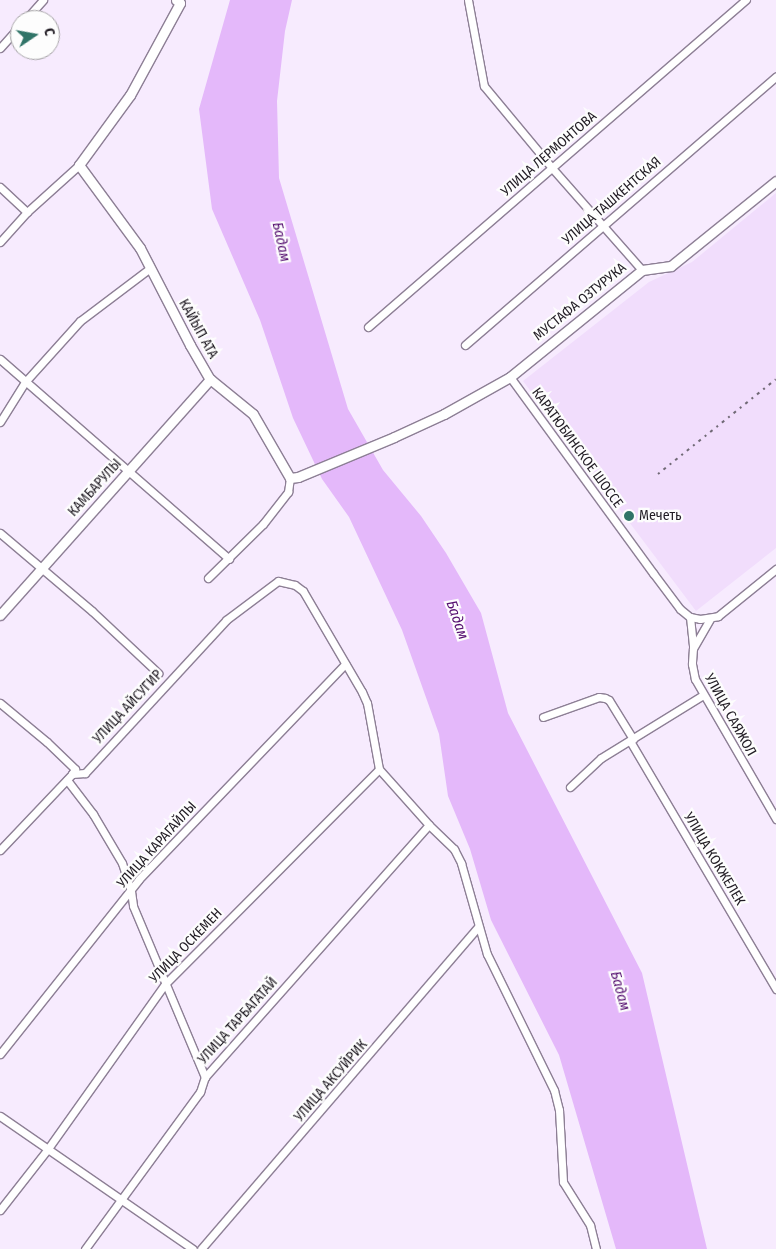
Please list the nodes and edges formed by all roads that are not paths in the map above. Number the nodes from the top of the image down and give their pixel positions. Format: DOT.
graph roads {
  1 [pos="43,0"];
  2 [pos="176,0"];
  3 [pos="468,0"];
  4 [pos="746,0"];
  5 [pos="34,10"];
  6 [pos="10,37"];
  7 [pos="0,48"];
  8 [pos="776,77"];
  9 [pos="78,165"];
  10 [pos="552,168"];
  11 [pos="776,181"];
  12 [pos="0,187"];
  13 [pos="26,212"];
  14 [pos="603,226"];
  15 [pos="0,242"];
  16 [pos="150,268"];
  17 [pos="642,270"];
  18 [pos="368,327"];
  19 [pos="465,345"];
  20 [pos="0,359"];
  21 [pos="510,377"];
  22 [pos="210,379"];
  23 [pos="25,382"];
  24 [pos="0,422"];
  25 [pos="128,472"];
  26 [pos="290,478"];
  27 [pos="0,532"];
  28 [pos="229,559"];
  29 [pos="41,569"];
  30 [pos="776,569"];
  31 [pos="208,578"];
  32 [pos="0,615"];
  33 [pos="690,617"];
  34 [pos="710,619"];
  35 [pos="693,648"];
  36 [pos="345,664"];
  37 [pos="158,673"];
  38 [pos="703,695"];
  39 [pos="0,703"];
  40 [pos="543,717"];
  41 [pos="631,740"];
  42 [pos="379,769"];
  43 [pos="72,774"];
  44 [pos="67,780"];
  45 [pos="570,787"];
  46 [pos="776,819"];
  47 [pos="429,825"];
  48 [pos="0,850"];
  49 [pos="131,891"];
  50 [pos="478,928"];
  51 [pos="165,984"];
  52 [pos="776,989"];
  53 [pos="0,1054"];
  54 [pos="205,1077"];
  55 [pos="0,1116"];
  56 [pos="47,1150"];
  57 [pos="121,1201"];
  58 [pos="0,1210"];
  59 [pos="85,1249"];
  60 [pos="193,1249"];
  61 [pos="201,1249"];
  62 [pos="596,1249"];
  1 -- 5 [label="street"];
  2 -- 9 [label="street"];
  3 -- 10 [label="street"];
  4 -- 10 [label="street, УЛИЦА ЛЕРМОНТОВА"];
  6 -- 7 [label="street"];
  8 -- 14 [label="street, УЛИЦА ТАШКЕНТСКАЯ"];
  9 -- 13 [label="street"];
  9 -- 16 [label="street, КАЙЫП АТА"];
  10 -- 14 [label="street"];
  10 -- 18 [label="street, УЛИЦА ЛЕРМОНТОВА"];
  11 -- 17 [label="street, МУСТАФА ОЗТУРУКА"];
  12 -- 13 [label="street"];
  13 -- 15 [label="street"];
  14 -- 17 [label="street"];
  14 -- 19 [label="street, УЛИЦА ТАШКЕНТСКАЯ"];
  16 -- 22 [label="street, КАЙЫП АТА"];
  16 -- 23 [label="street"];
  17 -- 21 [label="street, МУСТАФА ОЗТУРУКА"];
  20 -- 23 [label="street"];
  21 -- 26 [label="street, МУСТАФА ОЗТУРУКА"];
  21 -- 33 [label="street, КАРАТЮБИНСКОЕ ШОССЕ"];
  22 -- 25 [label="street, КАМБАРУЛЫ"];
  22 -- 26 [label="street, КАЙЫП АТА"];
  23 -- 24 [label="street"];
  23 -- 25 [label="street"];
  25 -- 28 [label="street"];
  25 -- 29 [label="street, КАМБАРУЛЫ"];
  26 -- 28 [label="street"];
  27 -- 29 [label="street"];
  28 -- 31 [label="street"];
  29 -- 32 [label="street, КАМБАРУЛЫ"];
  29 -- 37 [label="street"];
  30 -- 34 [label="street"];
  33 -- 34 [label="street"];
  33 -- 35 [label="street, УЛИЦА САЯЖОЛ"];
  34 -- 35 [label="street"];
  35 -- 38 [label="street, УЛИЦА САЯЖОЛ"];
  36 -- 42 [label="street"];
  36 -- 43 [label="street, УЛИЦА АЙСУГИР"];
  36 -- 49 [label="street, УЛИЦА КАРАГАЙЛЫ"];
  38 -- 41 [label="street"];
  38 -- 46 [label="street, УЛИЦА САЯЖОЛ"];
  39 -- 43 [label="street"];
  40 -- 41 [label="street, УЛИЦА КОКЖЕЛЕК"];
  41 -- 45 [label="street"];
  41 -- 52 [label="street, УЛИЦА КОКЖЕЛЕК"];
  42 -- 47 [label="street"];
  42 -- 51 [label="street, УЛИЦА ОСКЕМЕН"];
  43 -- 44 [label="street, УЛИЦА АЙСУГИР"];
  44 -- 48 [label="street, УЛИЦА АЙСУГИР"];
  44 -- 49 [label="street"];
  47 -- 50 [label="street"];
  47 -- 54 [label="street, УЛИЦА ТАРБАГАТАЙ"];
  49 -- 51 [label="street"];
  49 -- 53 [label="street, УЛИЦА КАРАГАЙЛЫ"];
  50 -- 61 [label="street, УЛИЦА АКСУЙРИК"];
  50 -- 62 [label="street"];
  51 -- 54 [label="street"];
  51 -- 56 [label="street, УЛИЦА ОСКЕМЕН"];
  54 -- 57 [label="street, УЛИЦА ТАРБАГАТАЙ"];
  55 -- 56 [label="street"];
  56 -- 57 [label="street"];
  56 -- 58 [label="street, УЛИЦА ОСКЕМЕН"];
  57 -- 59 [label="street, УЛИЦА ТАРБАГАТАЙ"];
  57 -- 60 [label="street"];
}
